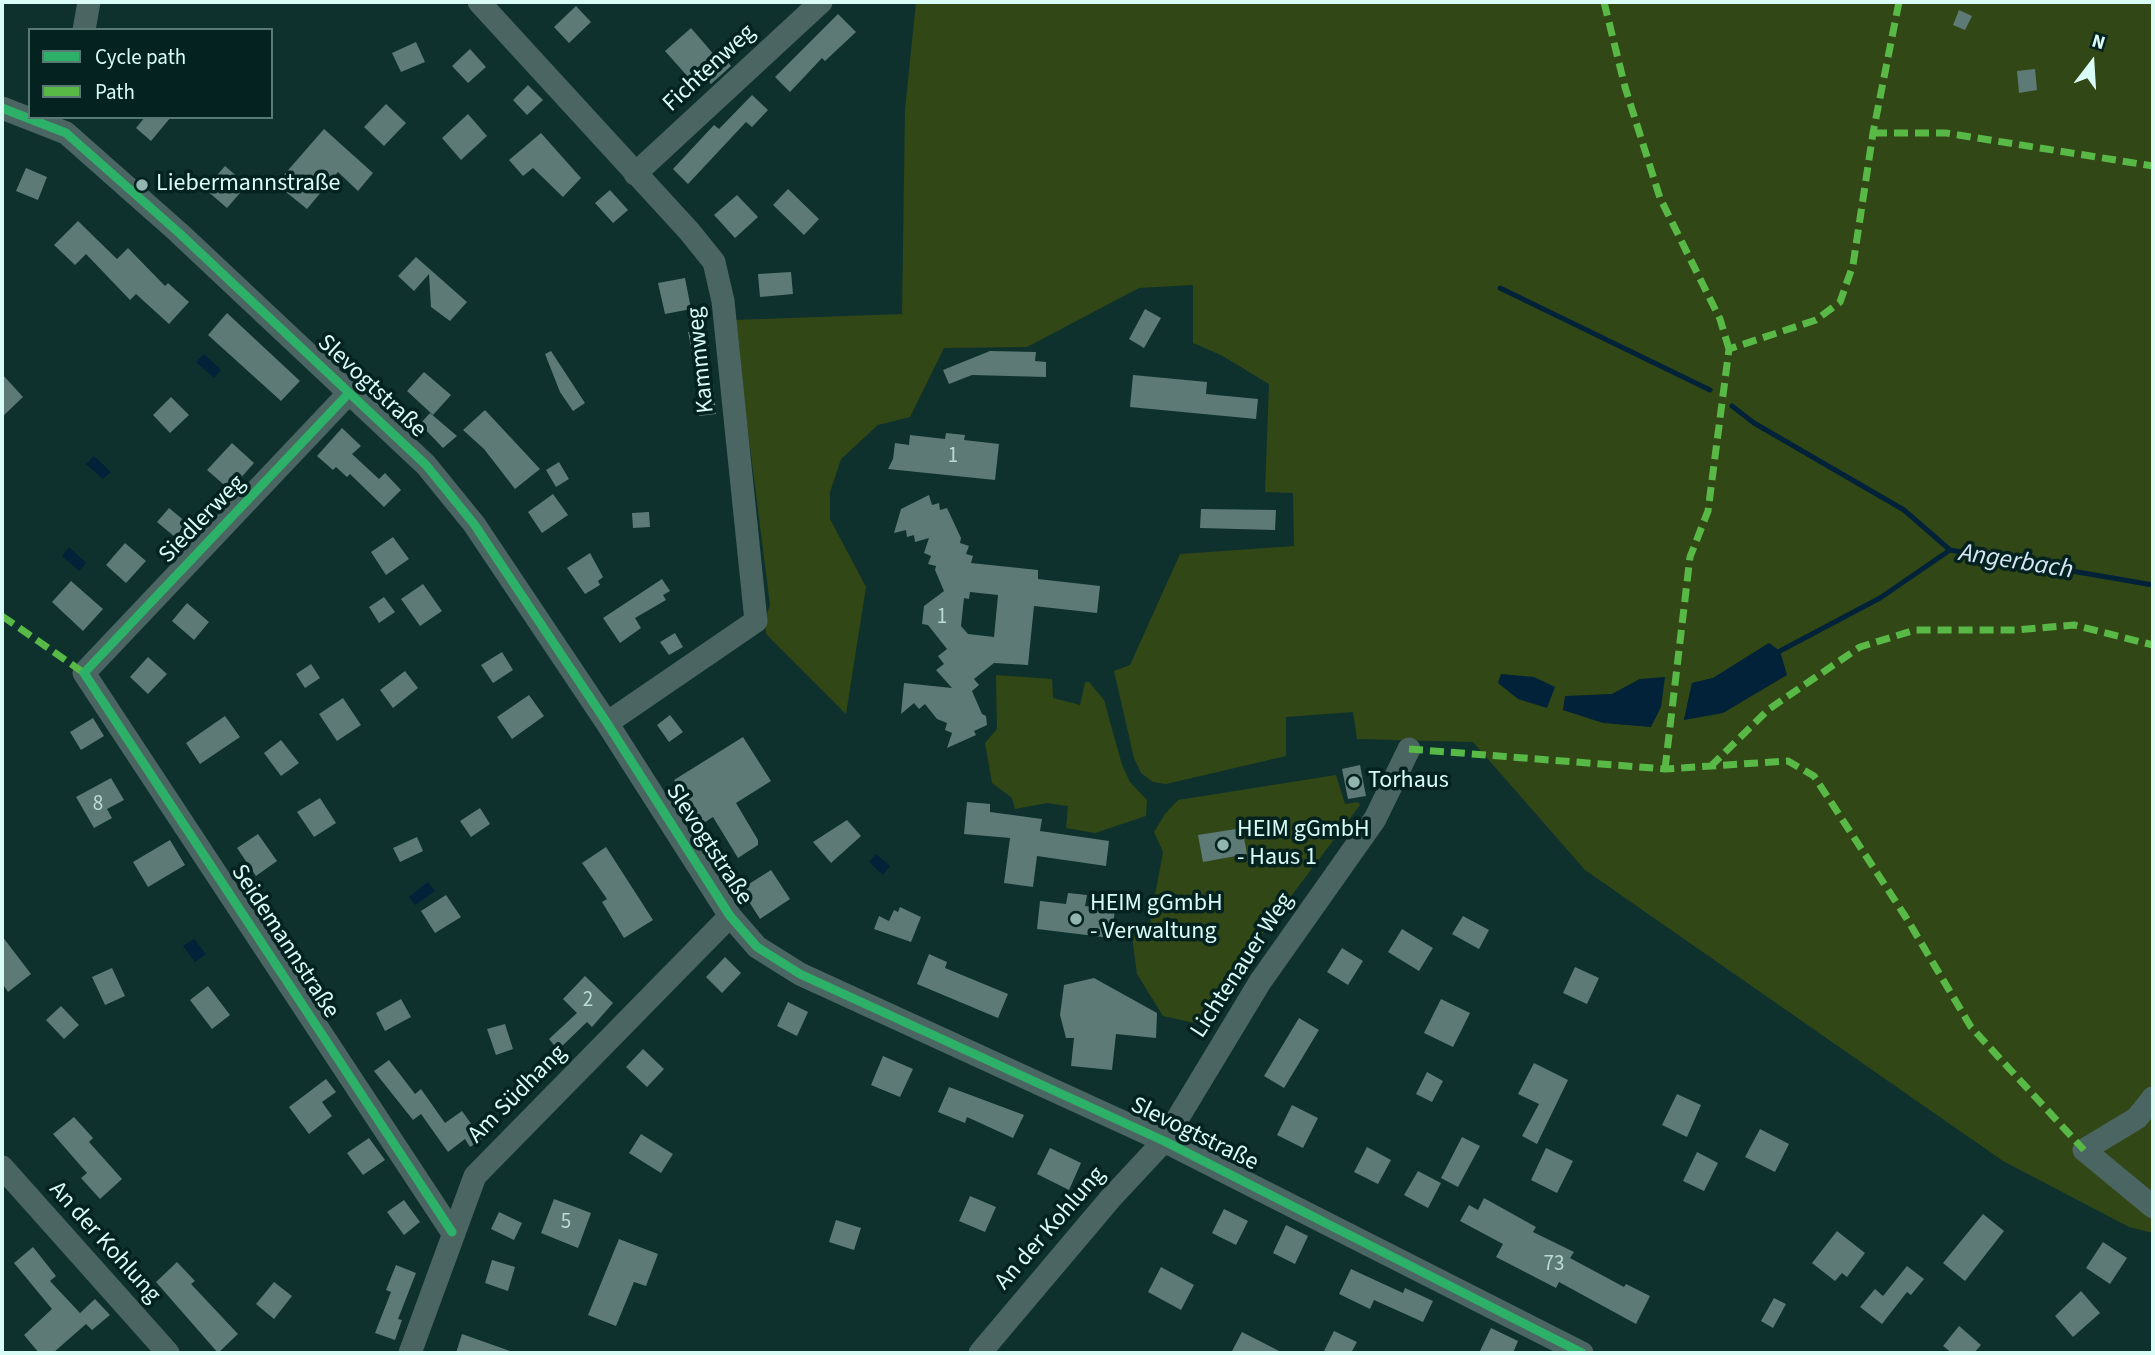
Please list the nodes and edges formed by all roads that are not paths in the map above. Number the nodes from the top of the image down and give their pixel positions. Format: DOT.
graph roads {
  1 [pos="89,2"];
  2 [pos="479,2"];
  3 [pos="821,2"];
  4 [pos="84,28"];
  5 [pos="2,108"];
  6 [pos="28,115"];
  7 [pos="44,119"];
  8 [pos="67,125"];
  9 [pos="635,174"];
  10 [pos="349,393"];
  11 [pos="84,673"];
  12 [pos="607,723"];
  13 [pos="1409,749"];
  14 [pos="730,916"];
  15 [pos="2153,1098"];
  16 [pos="1164,1141"];
  17 [pos="2,1167"];
  18 [pos="2153,1207"];
  19 [pos="452,1232"];
  20 [pos="168,1353"];
  21 [pos="410,1353"];
  22 [pos="980,1353"];
  23 [pos="1581,1353"];
  1 -- 4 [label="street"];
  2 -- 9 [label="street, Kammweg"];
  3 -- 9 [label="street, Fichtenweg"];
  5 -- 6 [label="street, Slevogtstraße"];
  7 -- 8 [label="street, Slevogtstraße"];
  8 -- 10 [label="street, Slevogtstraße"];
  9 -- 12 [label="street, Kammweg"];
  10 -- 11 [label="street, Siedlerweg"];
  10 -- 12 [label="street, Slevogtstraße"];
  11 -- 19 [label="street, Seidemannstraße"];
  12 -- 14 [label="street, Slevogtstraße"];
  13 -- 16 [label="street, Lichtenauer Weg"];
  14 -- 16 [label="street, Slevogtstraße"];
  14 -- 19 [label="street, Am Südhang"];
  15 -- 18 [label="street"];
  16 -- 22 [label="street, An der Kohlung"];
  16 -- 23 [label="street, Slevogtstraße"];
  17 -- 20 [label="street, An der Kohlung"];
  19 -- 21 [label="street, Am Südhang"];
}
